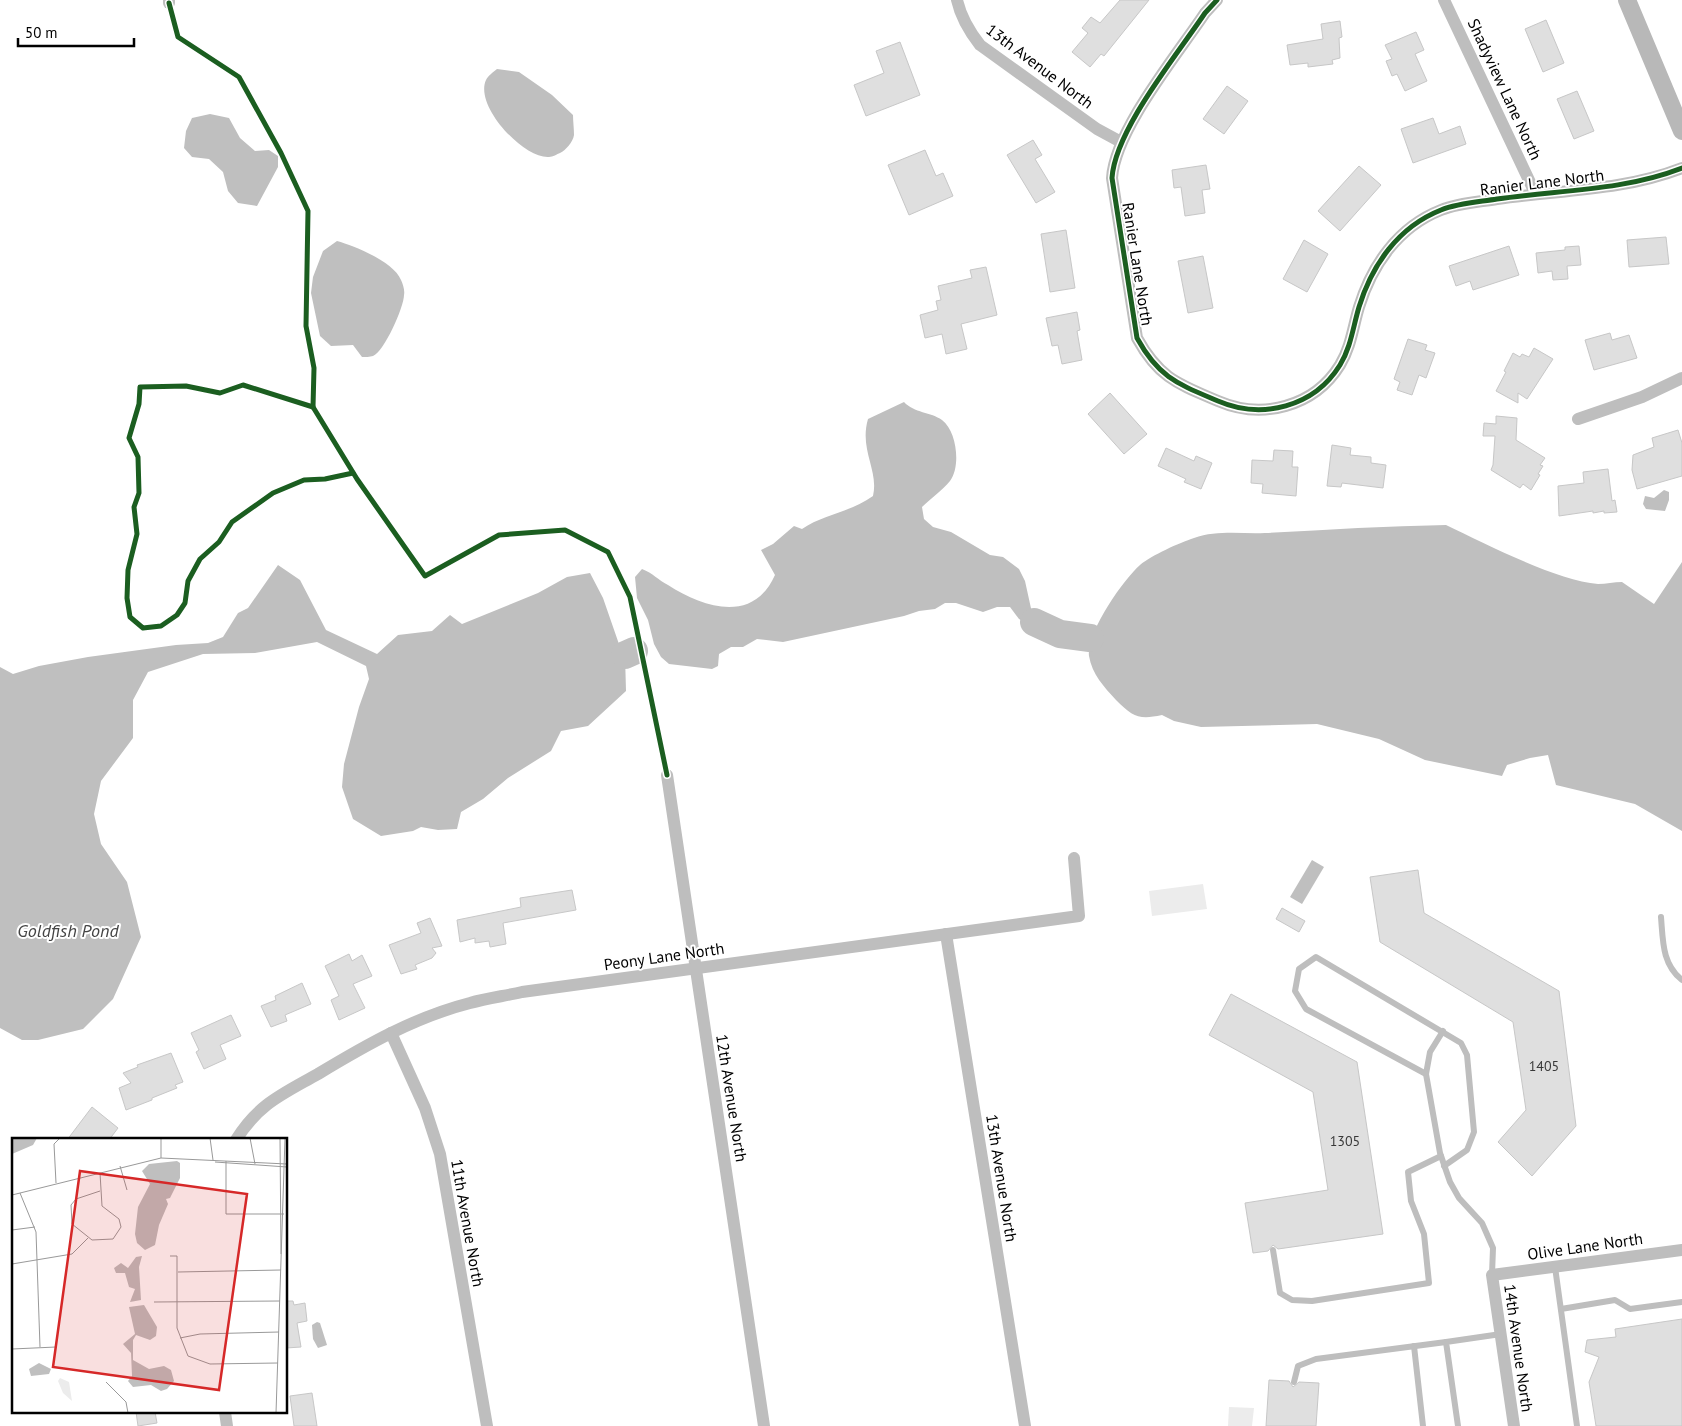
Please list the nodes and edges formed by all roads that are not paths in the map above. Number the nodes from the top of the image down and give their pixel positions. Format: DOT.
graph roads {
  1 [pos="957,0"];
  2 [pos="1217,0"];
  3 [pos="1444,0"];
  4 [pos="1627,0"];
  5 [pos="1682,131"];
  6 [pos="1121,142"];
  7 [pos="1682,168"];
  8 [pos="1535,194"];
  9 [pos="1682,378"];
  10 [pos="1578,419"];
  11 [pos="667,775"];
  12 [pos="1074,858"];
  13 [pos="1661,917"];
  14 [pos="946,934"];
  15 [pos="696,969"];
  16 [pos="1682,980"];
  17 [pos="1443,1031"];
  18 [pos="391,1033"];
  19 [pos="1426,1074"];
  20 [pos="237,1138"];
  21 [pos="1441,1156"];
  22 [pos="1444,1166"];
  23 [pos="1273,1250"];
  24 [pos="1682,1250"];
  25 [pos="1555,1266"];
  26 [pos="1492,1275"];
  27 [pos="1682,1302"];
  28 [pos="1561,1309"];
  29 [pos="1501,1334"];
  30 [pos="1446,1342"];
  31 [pos="1414,1346"];
  32 [pos="1294,1382"];
  33 [pos="487,1426"];
  34 [pos="764,1426"];
  35 [pos="1025,1426"];
  36 [pos="1423,1426"];
  37 [pos="1458,1426"];
  38 [pos="1514,1426"];
  39 [pos="1577,1426"];
  1 -- 6 [label="street, 13th Avenue North"];
  2 -- 6 [label="street"];
  3 -- 8 [label="street, Shadyview Lane North"];
  4 -- 5 [label="main road"];
  6 -- 8 [label="street, Ranier Lane North"];
  7 -- 8 [label="street, Ranier Lane North"];
  9 -- 10 [label="street"];
  11 -- 15 [label="street, 12th Avenue North"];
  12 -- 14 [label="street, Peony Lane North"];
  13 -- 16 [label="lane"];
  14 -- 15 [label="street, Peony Lane North"];
  14 -- 35 [label="street, 13th Avenue North"];
  15 -- 18 [label="street, Peony Lane North"];
  15 -- 34 [label="street, 12th Avenue North"];
  17 -- 19 [label="lane"];
  17 -- 19 [label="lane"];
  17 -- 22 [label="lane"];
  18 -- 20 [label="street, Peony Lane North"];
  18 -- 33 [label="street, 11th Avenue North"];
  19 -- 21 [label="lane"];
  21 -- 22 [label="lane"];
  21 -- 23 [label="lane"];
  22 -- 26 [label="lane"];
  24 -- 25 [label="street, Olive Lane North"];
  25 -- 26 [label="street, Olive Lane North"];
  25 -- 28 [label="lane"];
  26 -- 29 [label="street, 14th Avenue North"];
  27 -- 28 [label="lane"];
  28 -- 39 [label="lane"];
  29 -- 30 [label="lane"];
  29 -- 38 [label="street, 14th Avenue North"];
  30 -- 31 [label="lane"];
  30 -- 37 [label="lane"];
  31 -- 32 [label="lane"];
  31 -- 36 [label="lane"];
}
